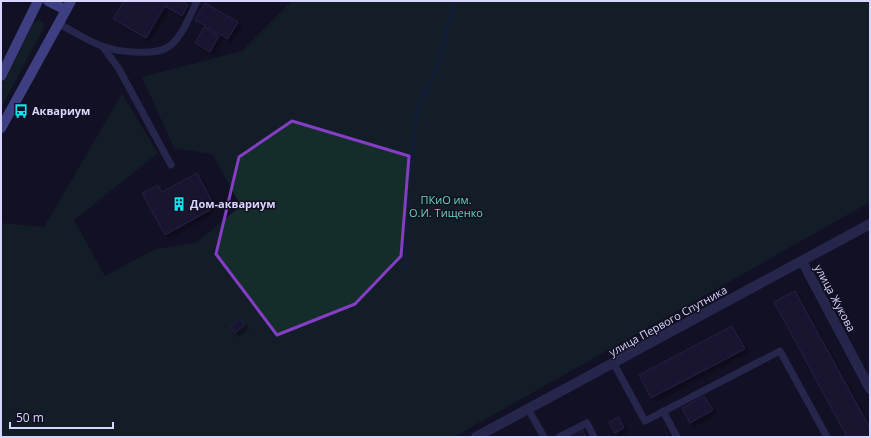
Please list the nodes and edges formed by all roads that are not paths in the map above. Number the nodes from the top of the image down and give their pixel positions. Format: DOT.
graph roads {
  1 [pos="38,1"];
  2 [pos="48,1"];
  3 [pos="197,1"];
  4 [pos="69,5"];
  5 [pos="59,24"];
  6 [pos="103,47"];
  7 [pos="1,76"];
  8 [pos="1,128"];
  9 [pos="171,165"];
  10 [pos="870,224"];
  11 [pos="802,261"];
  12 [pos="614,364"];
  13 [pos="870,389"];
  14 [pos="528,409"];
  15 [pos="663,411"];
  16 [pos="476,437"];
  17 [pos="544,437"];
  18 [pos="559,437"];
  19 [pos="594,437"];
  20 [pos="677,437"];
  21 [pos="827,437"];
  1 -- 7 [label="main road"];
  2 -- 4 [label="main road"];
  3 -- 6 [label="lane"];
  4 -- 5 [label="main road"];
  5 -- 6 [label="lane"];
  5 -- 8 [label="main road"];
  6 -- 9 [label="lane"];
  10 -- 11 [label="street, улица Первого Спутника"];
  11 -- 12 [label="street, улица Первого Спутника"];
  11 -- 13 [label="street, улица Жукова"];
  12 -- 14 [label="street, улица Первого Спутника"];
  12 -- 15 [label="lane"];
  14 -- 16 [label="street, улица Первого Спутника"];
  14 -- 17 [label="lane"];
  15 -- 20 [label="lane"];
  15 -- 21 [label="lane"];
  18 -- 19 [label="lane"];
}
